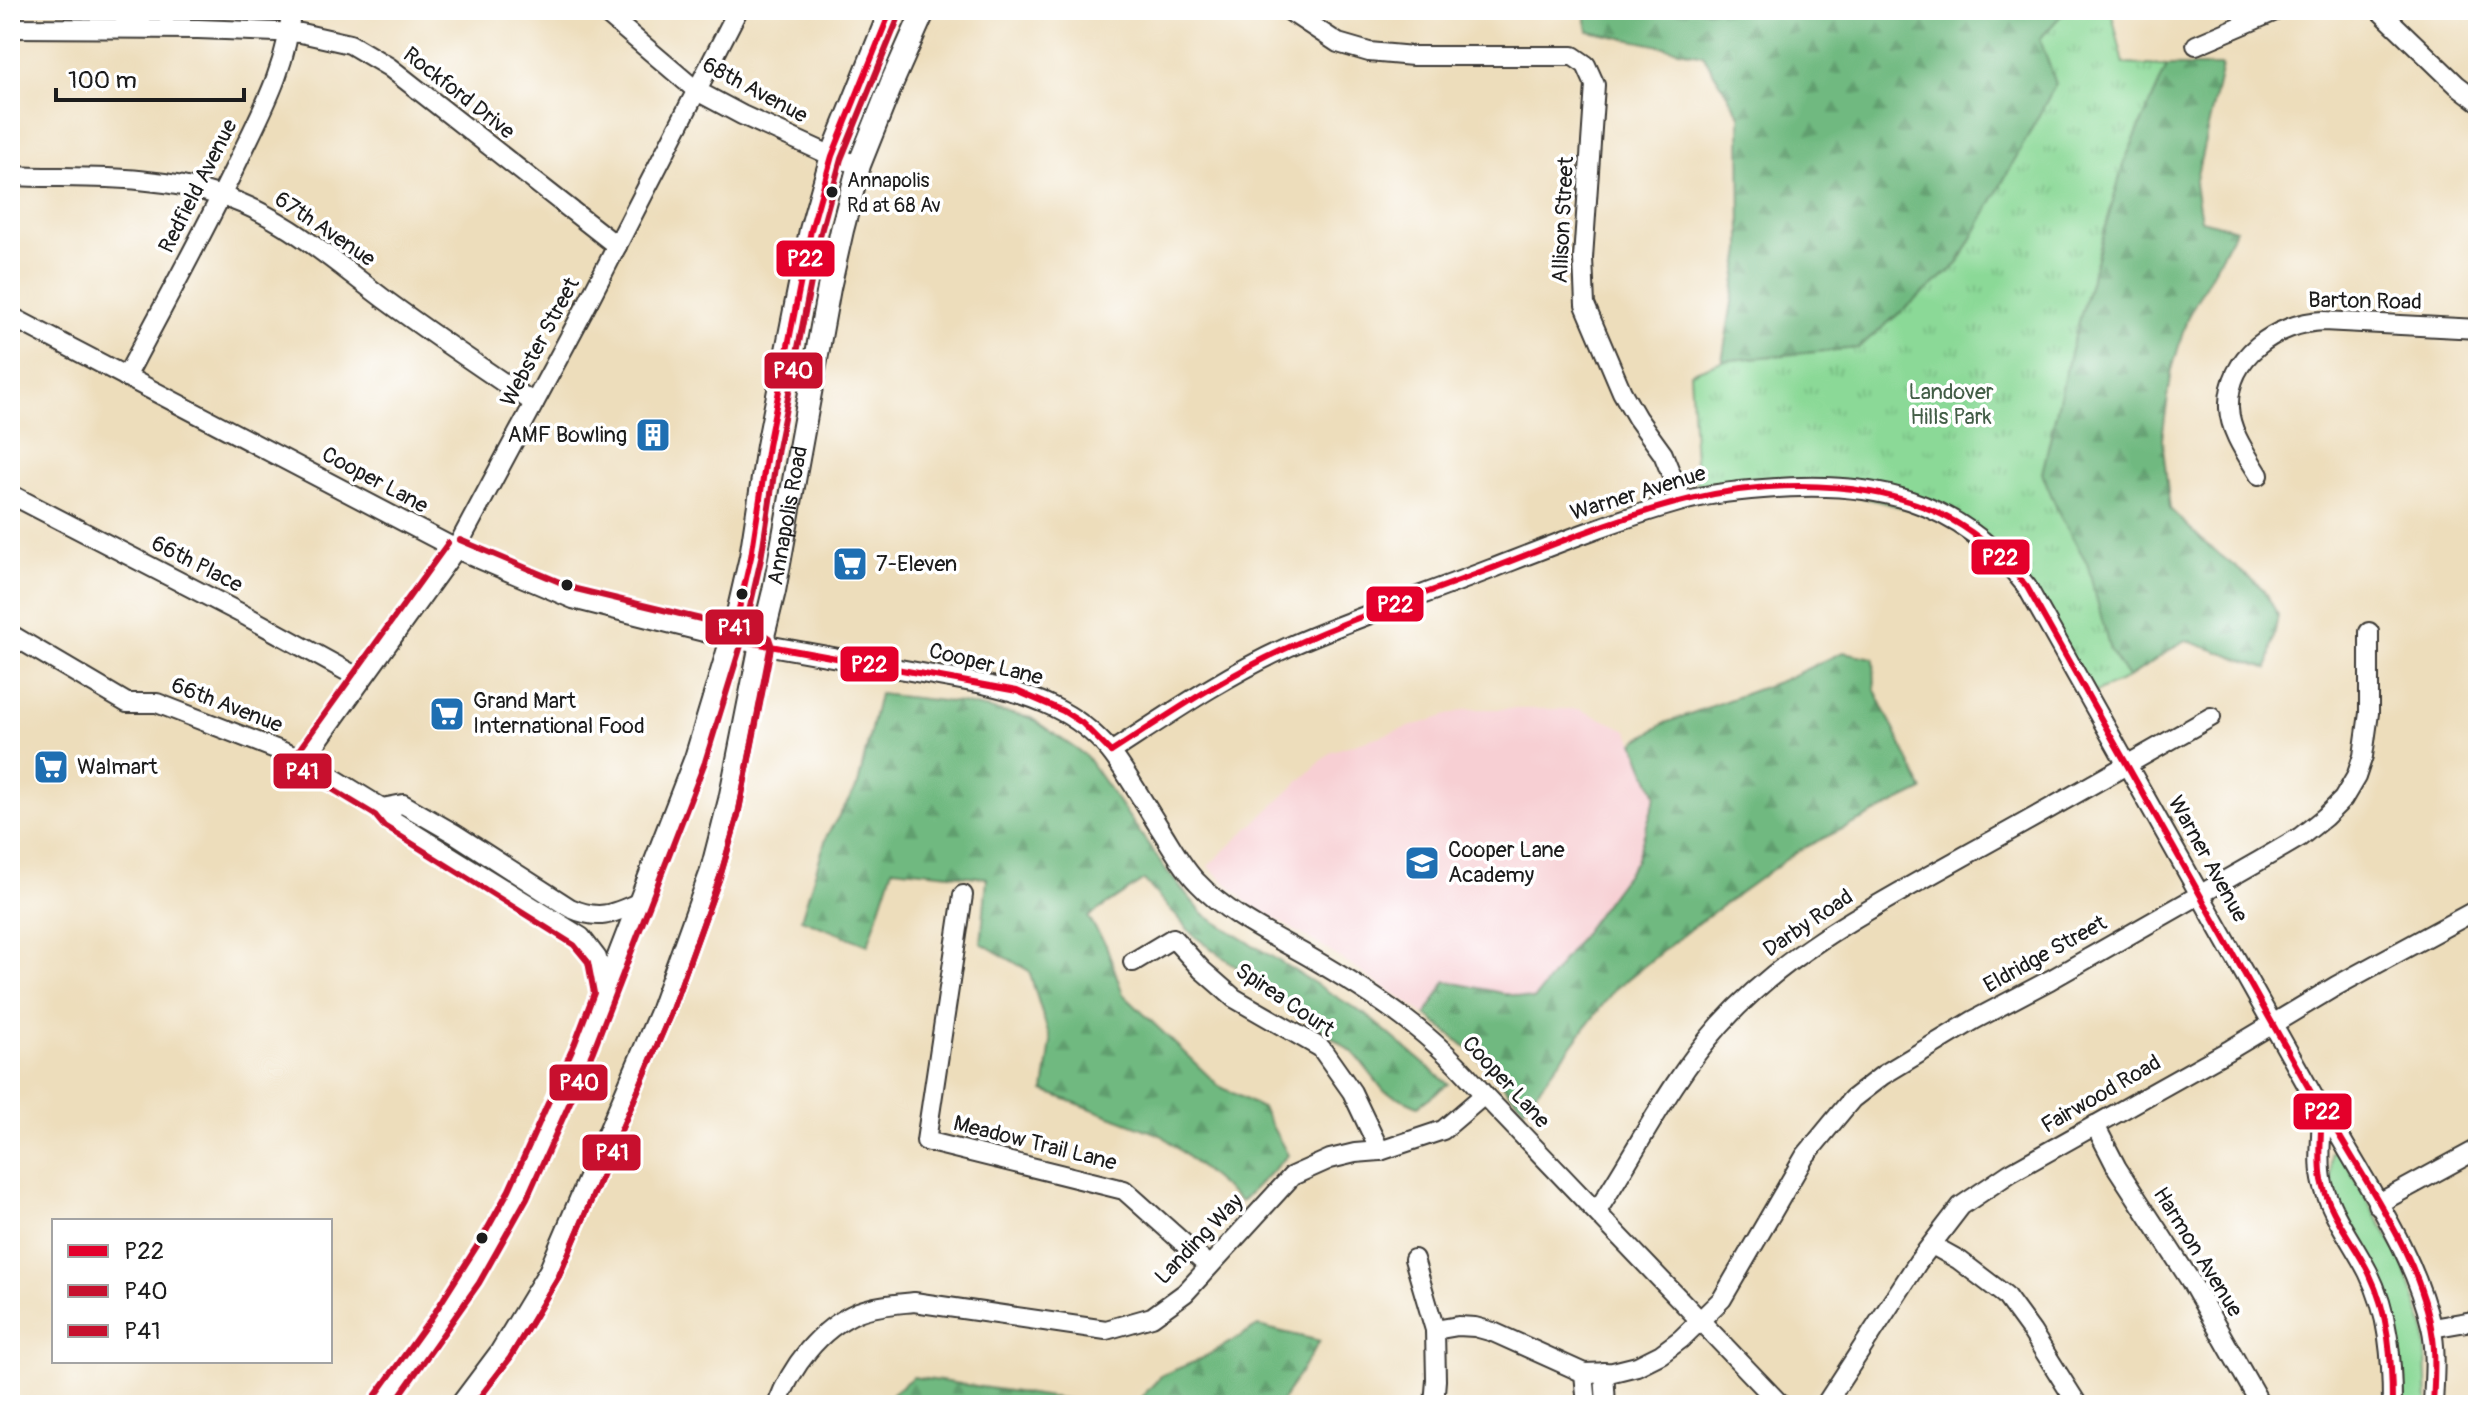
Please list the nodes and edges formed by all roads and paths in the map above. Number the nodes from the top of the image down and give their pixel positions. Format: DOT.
graph roads {
  1 [pos="291,10"];
  2 [pos="602,10"];
  3 [pos="738,10"];
  4 [pos="891,10"];
  5 [pos="924,10"];
  6 [pos="1288,10"];
  7 [pos="2278,10"];
  8 [pos="2379,10"];
  9 [pos="10,28"];
  10 [pos="289,32"];
  11 [pos="2196,45"];
  12 [pos="697,91"];
  13 [pos="2478,101"];
  14 [pos="832,156"];
  15 [pos="859,165"];
  16 [pos="10,176"];
  17 [pos="222,196"];
  18 [pos="617,246"];
  19 [pos="10,316"];
  20 [pos="2478,329"];
  21 [pos="126,377"];
  22 [pos="534,403"];
  23 [pos="2259,475"];
  24 [pos="10,494"];
  25 [pos="1682,501"];
  26 [pos="456,549"];
  27 [pos="2369,632"];
  28 [pos="10,634"];
  29 [pos="732,639"];
  30 [pos="761,644"];
  31 [pos="361,679"];
  32 [pos="2211,717"];
  33 [pos="1111,752"];
  34 [pos="304,760"];
  35 [pos="2128,765"];
  36 [pos="382,808"];
  37 [pos="2200,894"];
  38 [pos="963,895"];
  39 [pos="640,902"];
  40 [pos="2478,909"];
  41 [pos="1133,962"];
  42 [pos="604,994"];
  43 [pos="2274,1023"];
  44 [pos="1484,1095"];
  45 [pos="2321,1110"];
  46 [pos="2095,1125"];
  47 [pos="2478,1149"];
  48 [pos="1380,1151"];
  49 [pos="2377,1204"];
  50 [pos="1597,1211"];
  51 [pos="1932,1245"];
  52 [pos="1414,1259"];
  53 [pos="1208,1265"];
  54 [pos="2478,1320"];
  55 [pos="1701,1321"];
  56 [pos="2432,1328"];
  57 [pos="1435,1330"];
  58 [pos="1604,1372"];
  59 [pos="1584,1373"];
  60 [pos="381,1405"];
  61 [pos="462,1405"];
  62 [pos="777,1405"];
  63 [pos="1434,1405"];
  64 [pos="1587,1405"];
  65 [pos="1606,1405"];
  66 [pos="1781,1405"];
  67 [pos="1825,1405"];
  68 [pos="2078,1405"];
  69 [pos="2261,1405"];
  70 [pos="2392,1405"];
  71 [pos="2433,1405"];
  1 -- 10 [label="street, Redfield Avenue"];
  2 -- 12 [label="street, 68th Avenue"];
  3 -- 12 [label="street, Webster Street"];
  4 -- 14 [label="main road, Annapolis Road"];
  5 -- 15 [label="main road, Annapolis Road"];
  6 -- 25 [label="street, Allison Street"];
  7 -- 11 [label="street"];
  8 -- 13 [label="street"];
  9 -- 10 [label="street, Rockford Drive"];
  10 -- 17 [label="street, Redfield Avenue"];
  10 -- 18 [label="street, Rockford Drive"];
  12 -- 14 [label="street, 68th Avenue"];
  12 -- 18 [label="street, Webster Street"];
  14 -- 15 [label="street, 68th Avenue"];
  14 -- 29 [label="main road, Annapolis Road"];
  15 -- 30 [label="main road, Annapolis Road"];
  16 -- 17 [label="street, 67th Avenue"];
  17 -- 21 [label="street, Redfield Avenue"];
  17 -- 22 [label="street, 67th Avenue"];
  18 -- 22 [label="street, Webster Street"];
  19 -- 21 [label="street, Cooper Lane"];
  20 -- 23 [label="street, Barton Road"];
  21 -- 26 [label="street, Cooper Lane"];
  22 -- 26 [label="street, Webster Street"];
  24 -- 31 [label="street, 66th Place"];
  25 -- 33 [label="street, Warner Avenue"];
  25 -- 35 [label="street, Warner Avenue"];
  26 -- 29 [label="street, Cooper Lane"];
  26 -- 31 [label="street, Webster Street"];
  27 -- 37 [label="street, Eldridge Street"];
  28 -- 34 [label="street, 66th Avenue"];
  29 -- 30 [label="street, Cooper Lane"];
  29 -- 39 [label="main road, Annapolis Road"];
  30 -- 33 [label="street, Cooper Lane"];
  30 -- 61 [label="main road, Annapolis Road"];
  31 -- 34 [label="street, Webster Street"];
  32 -- 35 [label="street, Darby Road"];
  33 -- 44 [label="street, Cooper Lane"];
  34 -- 36 [label="street, 66th Avenue"];
  35 -- 37 [label="street, Warner Avenue"];
  35 -- 50 [label="street, Darby Road"];
  36 -- 39 [label="street, 66th Avenue"];
  36 -- 42 [label="street, 66th Avenue"];
  37 -- 43 [label="street, Warner Avenue"];
  37 -- 55 [label="street, Eldridge Street"];
  38 -- 53 [label="street, Meadow Trail Lane"];
  39 -- 42 [label="main road, Annapolis Road"];
  40 -- 43 [label="street, Fairwood Road"];
  41 -- 48 [label="street, Spirea Court"];
  42 -- 60 [label="main road, Annapolis Road"];
  43 -- 45 [label="street, Warner Avenue"];
  43 -- 46 [label="street, Fairwood Road"];
  44 -- 48 [label="street, Landing Way"];
  44 -- 50 [label="street, Cooper Lane"];
  45 -- 49 [label="street, Warner Avenue"];
  45 -- 70 [label="street, Warner Avenue"];
  46 -- 51 [label="street, Fairwood Road"];
  46 -- 69 [label="street, Harmon Avenue"];
  47 -- 49 [label="street"];
  48 -- 53 [label="street, Landing Way"];
  49 -- 56 [label="street, Warner Avenue"];
  50 -- 55 [label="street, Cooper Lane"];
  51 -- 67 [label="street, Fairwood Road"];
  51 -- 68 [label="street"];
  52 -- 57 [label="street"];
  53 -- 62 [label="street, Landing Way"];
  54 -- 56 [label="street"];
  55 -- 58 [label="street, Eldridge Street"];
  55 -- 66 [label="street, Cooper Lane"];
  56 -- 71 [label="street, Warner Avenue"];
  57 -- 59 [label="street"];
  57 -- 63 [label="street"];
  58 -- 59 [label="street, Eldridge Street"];
  58 -- 65 [label="street"];
  59 -- 64 [label="street"];
}
